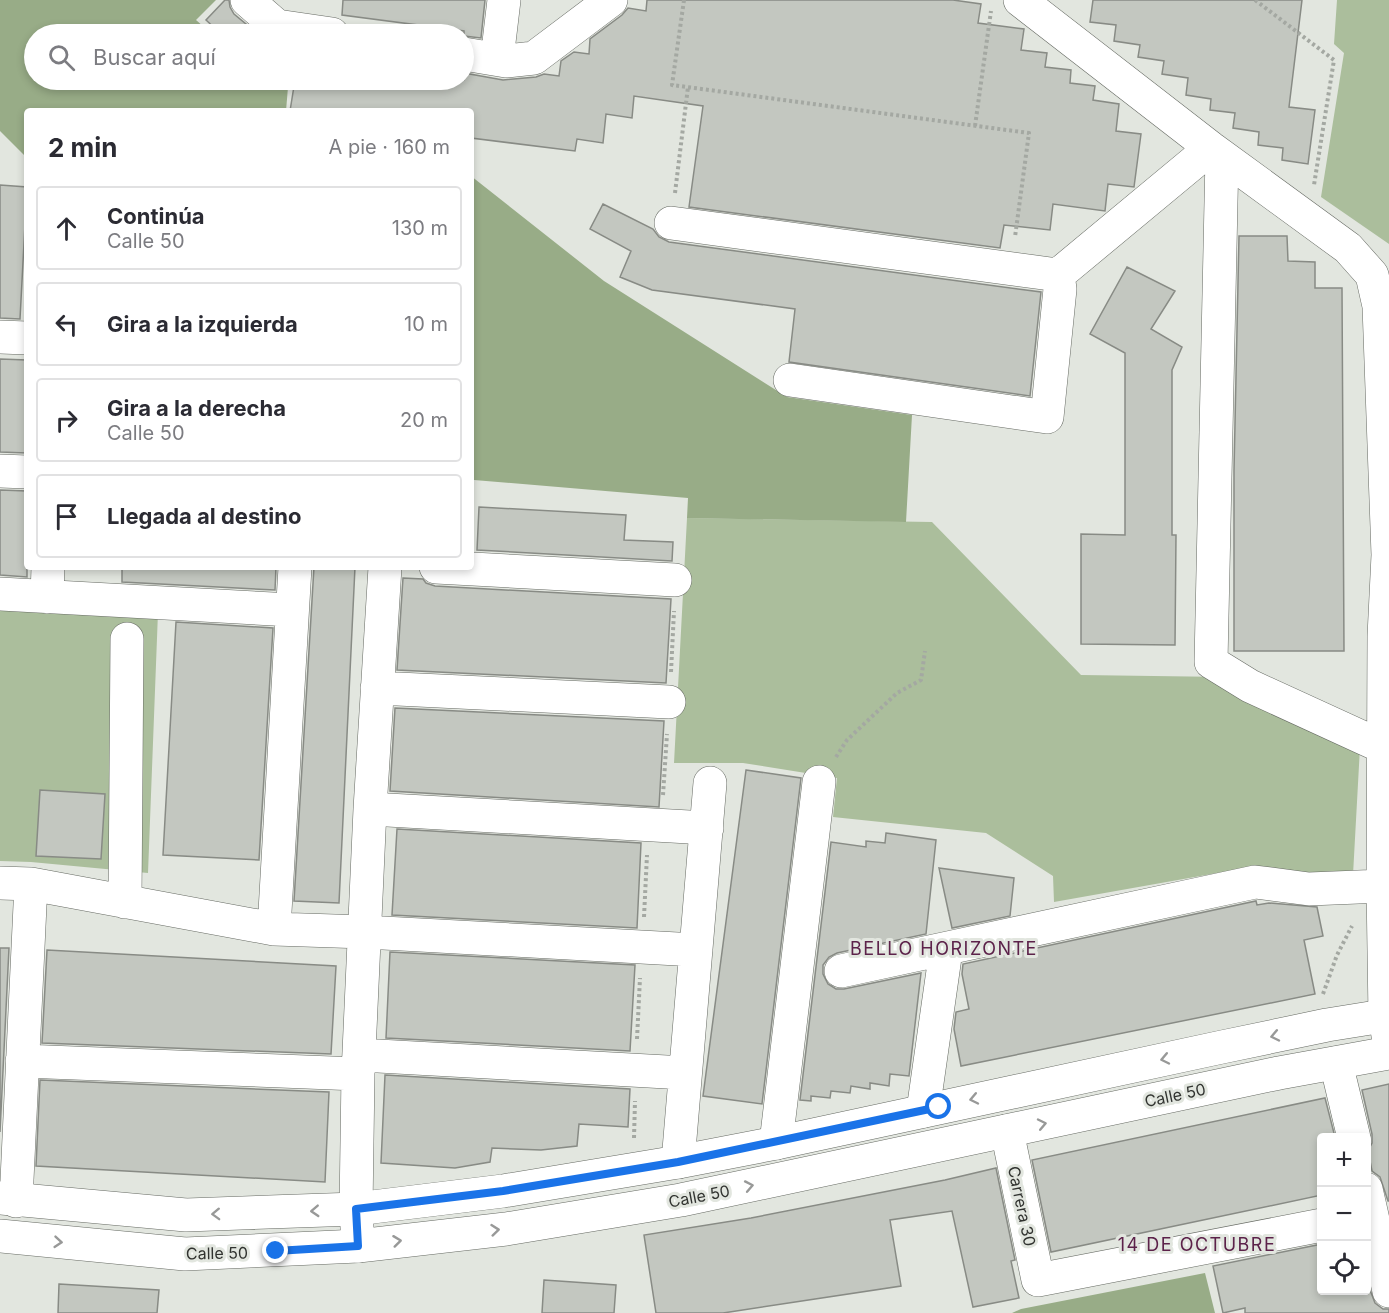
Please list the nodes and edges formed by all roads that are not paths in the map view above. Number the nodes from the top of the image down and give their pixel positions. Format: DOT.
graph roads {
  1 [pos="247,0"];
  2 [pos="504,0"];
  3 [pos="611,0"];
  4 [pos="1020,0"];
  5 [pos="279,13"];
  6 [pos="307,24"];
  7 [pos="474,56"];
  8 [pos="497,59"];
  9 [pos="1216,152"];
  10 [pos="671,224"];
  11 [pos="1058,275"];
  12 [pos="0,337"];
  13 [pos="24,338"];
  14 [pos="790,380"];
  15 [pos="0,471"];
  16 [pos="24,472"];
  17 [pos="474,569"];
  18 [pos="295,570"];
  19 [pos="385,570"];
  20 [pos="675,580"];
  21 [pos="48,582"];
  22 [pos="0,594"];
  23 [pos="292,610"];
  24 [pos="127,639"];
  25 [pos="378,688"];
  26 [pos="669,702"];
  27 [pos="1383,747"];
  28 [pos="819,782"];
  29 [pos="710,783"];
  30 [pos="370,809"];
  31 [pos="707,828"];
  32 [pos="16,883"];
  33 [pos="1383,896"];
  34 [pos="125,902"];
  35 [pos="274,929"];
  36 [pos="365,932"];
  37 [pos="696,950"];
  38 [pos="946,950"];
  39 [pos="841,971"];
  40 [pos="12,1023"];
  41 [pos="1388,1025"];
  42 [pos="1389,1053"];
  43 [pos="22,1061"];
  44 [pos="1336,1063"];
  45 [pos="359,1065"];
  46 [pos="685,1072"];
  47 [pos="923,1111"];
  48 [pos="1007,1131"];
  49 [pos="1353,1133"];
  50 [pos="776,1143"];
  51 [pos="678,1162"];
  52 [pos="8,1199"];
  53 [pos="356,1209"];
  54 [pos="1371,1215"];
  55 [pos="1317,1226"];
  56 [pos="0,1236"];
  57 [pos="358,1246"];
  58 [pos="1389,1291"];
  1 -- 5 [label="street"];
  2 -- 8 [label="street"];
  3 -- 8 [label="street"];
  4 -- 9 [label="street"];
  5 -- 6 [label="street"];
  7 -- 8 [label="street"];
  9 -- 11 [label="street"];
  9 -- 27 [label="street"];
  9 -- 27 [label="street"];
  10 -- 11 [label="street"];
  11 -- 14 [label="street"];
  12 -- 13 [label="street"];
  15 -- 16 [label="street"];
  17 -- 20 [label="street"];
  18 -- 23 [label="street"];
  19 -- 25 [label="street"];
  21 -- 22 [label="street"];
  21 -- 23 [label="street"];
  23 -- 35 [label="street"];
  24 -- 34 [label="street"];
  25 -- 26 [label="street"];
  25 -- 30 [label="street"];
  27 -- 33 [label="street"];
  28 -- 50 [label="street"];
  29 -- 31 [label="street"];
  30 -- 31 [label="street"];
  30 -- 36 [label="street"];
  31 -- 37 [label="street"];
  32 -- 34 [label="street"];
  32 -- 40 [label="street"];
  33 -- 38 [label="street"];
  33 -- 41 [label="street"];
  34 -- 35 [label="street"];
  35 -- 36 [label="street"];
  36 -- 37 [label="street"];
  36 -- 45 [label="street"];
  37 -- 46 [label="street"];
  38 -- 39 [label="street"];
  38 -- 47 [label="street"];
  40 -- 43 [label="street"];
  41 -- 47 [label="street, one-way"];
  42 -- 44 [label="street, Calle 50"];
  43 -- 45 [label="street"];
  43 -- 52 [label="street"];
  48 -- 44 [label="street, Calle 50, one-way"];
  44 -- 49 [label="street"];
  45 -- 46 [label="street"];
  45 -- 53 [label="street"];
  46 -- 51 [label="street"];
  47 -- 50 [label="street"];
  48 -- 55 [label="street, Carrera 30"];
  57 -- 48 [label="street, Calle 50, one-way"];
  50 -- 51 [label="street"];
  51 -- 53 [label="street"];
  53 -- 52 [label="street, one-way"];
  53 -- 57 [label="street"];
  54 -- 58 [label="street"];
  56 -- 57 [label="street, Calle 50, one-way"];
}
